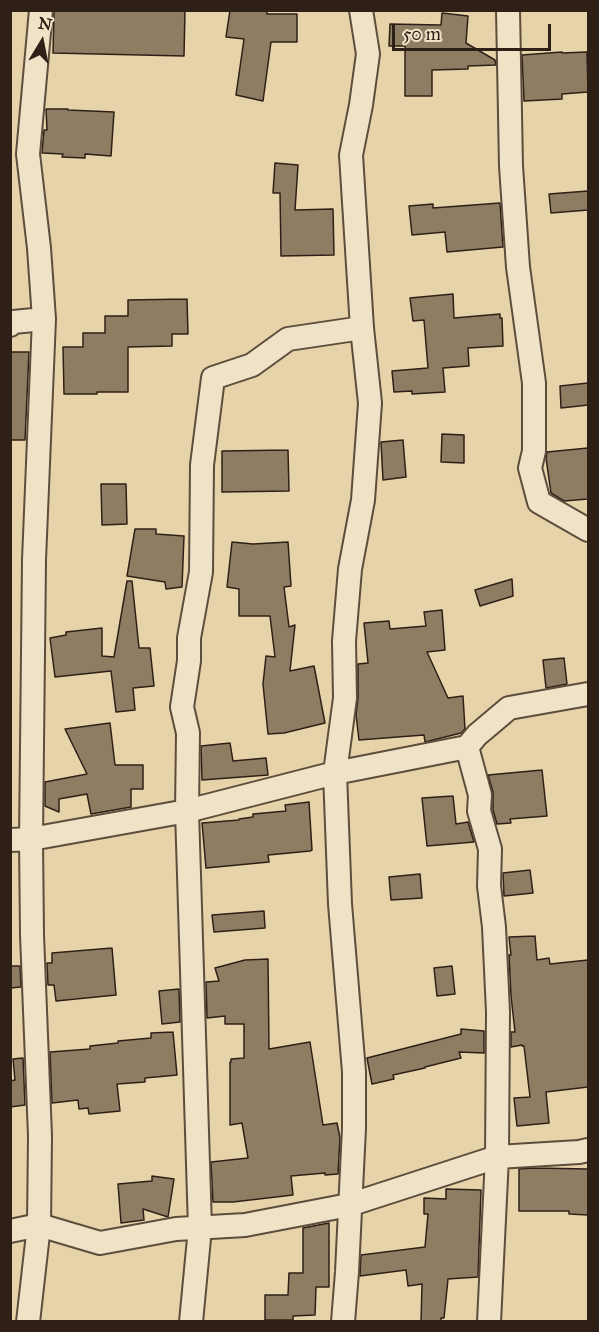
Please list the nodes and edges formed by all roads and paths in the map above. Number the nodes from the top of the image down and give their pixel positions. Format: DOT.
graph roads {
  1 [pos="41,10"];
  2 [pos="361,10"];
  3 [pos="508,10"];
  4 [pos="44,319"];
  5 [pos="10,325"];
  6 [pos="362,328"];
  7 [pos="588,530"];
  8 [pos="588,694"];
  9 [pos="467,747"];
  10 [pos="335,773"];
  11 [pos="187,812"];
  12 [pos="21,839"];
  13 [pos="588,1150"];
  14 [pos="497,1157"];
  15 [pos="350,1205"];
  16 [pos="39,1226"];
  17 [pos="200,1228"];
  18 [pos="10,1231"];
  19 [pos="27,1322"];
  20 [pos="191,1322"];
  21 [pos="344,1322"];
  22 [pos="489,1322"];
  1 -- 4 [label="street"];
  2 -- 6 [label="street"];
  3 -- 7 [label="street"];
  4 -- 5 [label="street"];
  4 -- 12 [label="street"];
  6 -- 10 [label="street"];
  6 -- 11 [label="street"];
  8 -- 9 [label="street"];
  9 -- 10 [label="street"];
  9 -- 14 [label="street"];
  10 -- 11 [label="street"];
  10 -- 15 [label="street"];
  11 -- 12 [label="street"];
  11 -- 17 [label="street"];
  12 -- 16 [label="street"];
  13 -- 14 [label="street"];
  14 -- 15 [label="street"];
  14 -- 22 [label="street"];
  15 -- 17 [label="street"];
  15 -- 21 [label="street"];
  16 -- 17 [label="street"];
  16 -- 18 [label="street"];
  16 -- 19 [label="street"];
  17 -- 20 [label="street"];
}
